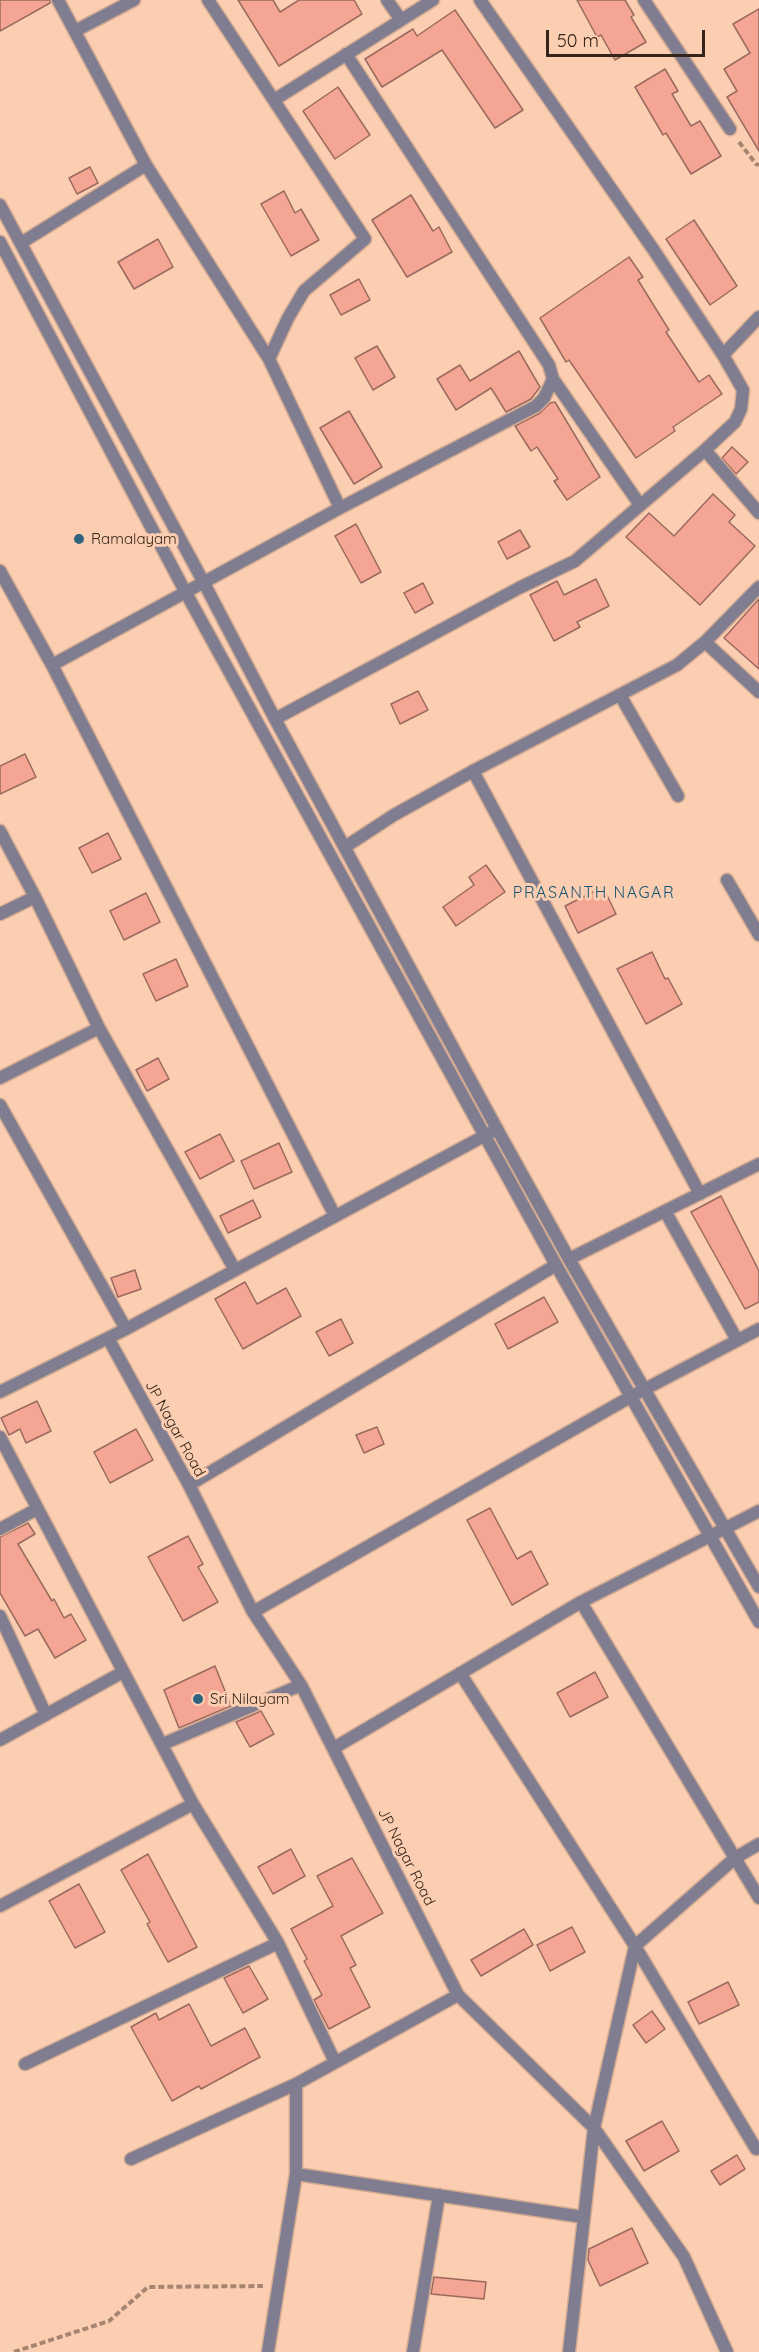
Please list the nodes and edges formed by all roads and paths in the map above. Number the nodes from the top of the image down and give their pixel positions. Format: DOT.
graph roads {
  1 [pos="58,0"];
  2 [pos="134,0"];
  3 [pos="208,0"];
  4 [pos="387,0"];
  5 [pos="434,0"];
  6 [pos="480,0"];
  7 [pos="644,0"];
  8 [pos="401,20"];
  9 [pos="75,31"];
  10 [pos="346,54"];
  11 [pos="274,100"];
  12 [pos="730,129"];
  13 [pos="146,165"];
  14 [pos="759,165"];
  15 [pos="0,205"];
  16 [pos="21,243"];
  17 [pos="2,250"];
  18 [pos="759,317"];
  19 [pos="723,355"];
  20 [pos="269,359"];
  21 [pos="553,379"];
  22 [pos="705,450"];
  23 [pos="640,505"];
  24 [pos="340,508"];
  25 [pos="759,513"];
  26 [pos="0,571"];
  27 [pos="204,584"];
  28 [pos="759,586"];
  29 [pos="186,593"];
  30 [pos="705,642"];
  31 [pos="52,665"];
  32 [pos="759,692"];
  33 [pos="620,695"];
  34 [pos="274,719"];
  35 [pos="473,771"];
  36 [pos="678,796"];
  37 [pos="0,831"];
  38 [pos="345,847"];
  39 [pos="727,880"];
  40 [pos="35,897"];
  41 [pos="0,914"];
  42 [pos="759,934"];
  43 [pos="99,1028"];
  44 [pos="0,1078"];
  45 [pos="0,1105"];
  46 [pos="498,1129"];
  47 [pos="485,1136"];
  48 [pos="759,1164"];
  49 [pos="700,1194"];
  50 [pos="665,1211"];
  51 [pos="335,1216"];
  52 [pos="569,1259"];
  53 [pos="556,1265"];
  54 [pos="235,1270"];
  55 [pos="126,1329"];
  56 [pos="759,1329"];
  57 [pos="108,1338"];
  58 [pos="737,1340"];
  59 [pos="644,1390"];
  60 [pos="0,1392"];
  61 [pos="632,1396"];
  62 [pos="0,1437"];
  63 [pos="189,1485"];
  64 [pos="37,1509"];
  65 [pos="759,1511"];
  66 [pos="0,1529"];
  67 [pos="724,1529"];
  68 [pos="711,1535"];
  69 [pos="759,1587"];
  70 [pos="581,1602"];
  71 [pos="254,1612"];
  72 [pos="0,1616"];
  73 [pos="759,1622"];
  74 [pos="123,1672"];
  75 [pos="460,1673"];
  76 [pos="301,1685"];
  77 [pos="46,1715"];
  78 [pos="0,1740"];
  79 [pos="163,1744"];
  80 [pos="334,1748"];
  81 [pos="193,1804"];
  82 [pos="759,1844"];
  83 [pos="735,1858"];
  84 [pos="759,1898"];
  85 [pos="0,1906"];
  86 [pos="278,1943"];
  87 [pos="635,1946"];
  88 [pos="458,1995"];
  89 [pos="335,2062"];
  90 [pos="25,2064"];
  91 [pos="296,2084"];
  92 [pos="594,2128"];
  93 [pos="756,2149"];
  94 [pos="131,2159"];
  95 [pos="296,2174"];
  96 [pos="439,2195"];
  97 [pos="583,2217"];
  98 [pos="278,2286"];
  99 [pos="14,2352"];
  100 [pos="268,2352"];
  101 [pos="413,2352"];
  102 [pos="570,2352"];
  103 [pos="727,2352"];
  1 -- 9 [label="street"];
  2 -- 9 [label="street"];
  3 -- 11 [label="street"];
  4 -- 8 [label="street"];
  5 -- 8 [label="street"];
  6 -- 19 [label="street"];
  7 -- 12 [label="street"];
  8 -- 10 [label="street"];
  9 -- 13 [label="street"];
  10 -- 11 [label="street"];
  10 -- 21 [label="street"];
  11 -- 20 [label="street"];
  12 -- 14 [label="path"];
  13 -- 16 [label="street"];
  13 -- 20 [label="street"];
  15 -- 16 [label="street"];
  16 -- 27 [label="street"];
  17 -- 29 [label="street"];
  18 -- 19 [label="street"];
  19 -- 22 [label="street"];
  20 -- 24 [label="street"];
  21 -- 23 [label="street"];
  21 -- 24 [label="street"];
  22 -- 23 [label="street"];
  22 -- 25 [label="street"];
  23 -- 34 [label="street"];
  24 -- 27 [label="street"];
  26 -- 31 [label="street"];
  27 -- 29 [label="street"];
  27 -- 34 [label="street"];
  28 -- 30 [label="street"];
  29 -- 31 [label="street"];
  29 -- 47 [label="street"];
  30 -- 32 [label="street"];
  30 -- 33 [label="street"];
  31 -- 51 [label="street"];
  33 -- 35 [label="street"];
  33 -- 36 [label="street"];
  34 -- 38 [label="street"];
  35 -- 38 [label="street"];
  35 -- 49 [label="street"];
  37 -- 40 [label="street"];
  38 -- 46 [label="street"];
  39 -- 42 [label="street"];
  40 -- 41 [label="street"];
  40 -- 43 [label="street"];
  43 -- 44 [label="street"];
  43 -- 54 [label="street"];
  45 -- 55 [label="street"];
  46 -- 47 [label="street"];
  46 -- 52 [label="street"];
  47 -- 51 [label="street"];
  47 -- 53 [label="street"];
  48 -- 49 [label="street"];
  49 -- 50 [label="street"];
  50 -- 52 [label="street"];
  50 -- 58 [label="street"];
  51 -- 54 [label="street"];
  52 -- 59 [label="street"];
  53 -- 61 [label="street"];
  53 -- 63 [label="street"];
  54 -- 55 [label="street"];
  55 -- 57 [label="street"];
  56 -- 58 [label="street"];
  57 -- 60 [label="street"];
  57 -- 63 [label="street, JP Nagar Road"];
  58 -- 59 [label="street"];
  59 -- 61 [label="street"];
  59 -- 67 [label="street"];
  61 -- 68 [label="street"];
  61 -- 71 [label="street"];
  62 -- 64 [label="street"];
  63 -- 71 [label="street, JP Nagar Road"];
  64 -- 66 [label="street"];
  64 -- 74 [label="street"];
  65 -- 67 [label="street"];
  67 -- 68 [label="street"];
  67 -- 69 [label="street"];
  68 -- 70 [label="street"];
  68 -- 73 [label="street"];
  70 -- 75 [label="street"];
  70 -- 83 [label="street"];
  71 -- 76 [label="street, JP Nagar Road"];
  72 -- 77 [label="street"];
  74 -- 77 [label="street"];
  74 -- 79 [label="street"];
  75 -- 80 [label="street"];
  75 -- 87 [label="street"];
  76 -- 79 [label="street"];
  76 -- 80 [label="street, JP Nagar Road"];
  77 -- 78 [label="street"];
  79 -- 81 [label="street"];
  80 -- 88 [label="street, JP Nagar Road"];
  81 -- 85 [label="street"];
  81 -- 86 [label="street"];
  82 -- 83 [label="street"];
  83 -- 84 [label="street"];
  83 -- 87 [label="street"];
  86 -- 89 [label="street"];
  86 -- 90 [label="street"];
  87 -- 92 [label="street"];
  87 -- 93 [label="street"];
  88 -- 89 [label="street"];
  88 -- 92 [label="street, JP Nagar Road"];
  89 -- 91 [label="street"];
  91 -- 94 [label="street"];
  91 -- 95 [label="street"];
  92 -- 97 [label="street"];
  92 -- 103 [label="street, JP Nagar Road"];
  95 -- 96 [label="street"];
  95 -- 98 [label="street"];
  96 -- 97 [label="street"];
  96 -- 101 [label="street"];
  97 -- 102 [label="street"];
  98 -- 99 [label="path"];
  98 -- 100 [label="street"];
}
